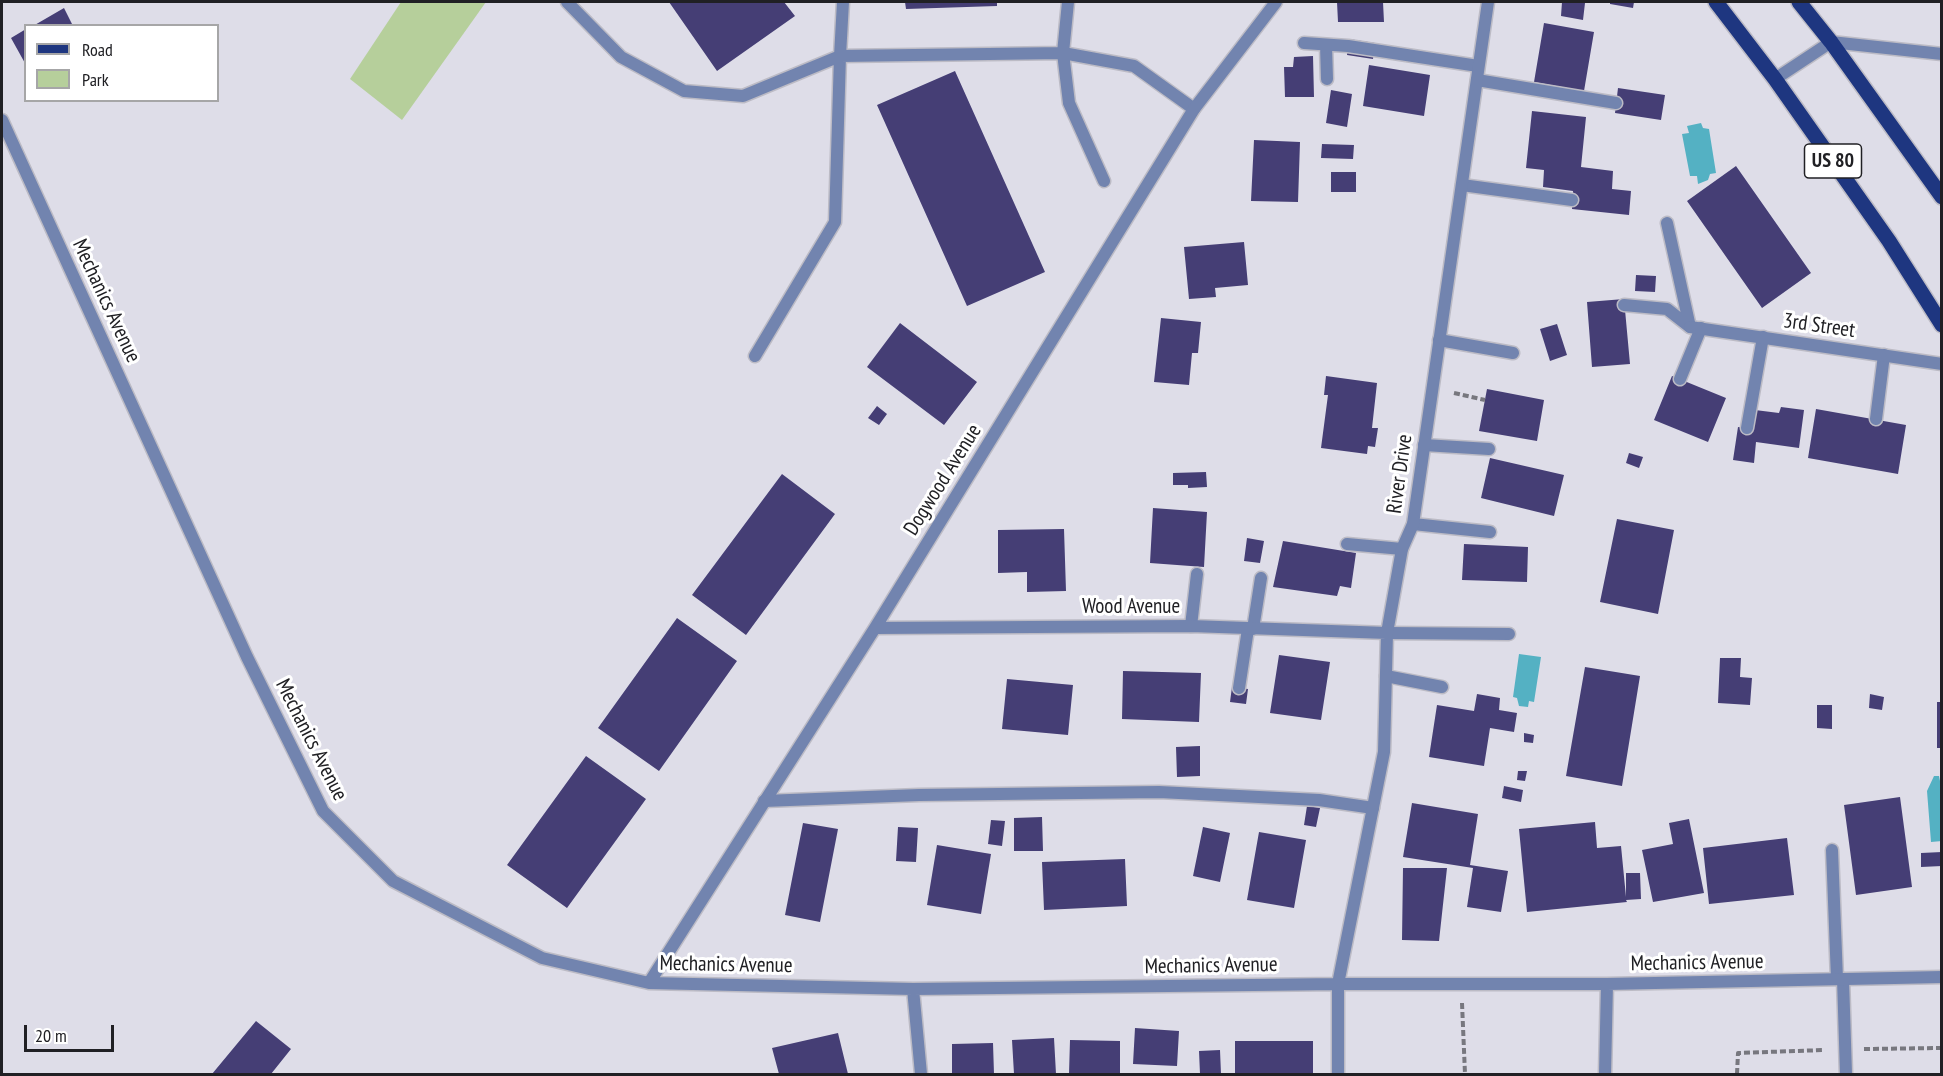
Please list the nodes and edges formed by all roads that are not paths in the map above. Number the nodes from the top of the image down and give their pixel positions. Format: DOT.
graph roads {
  1 [pos="567,2"];
  2 [pos="843,2"];
  3 [pos="1068,2"];
  4 [pos="1276,2"];
  5 [pos="1488,2"];
  6 [pos="1716,2"];
  7 [pos="1799,2"];
  8 [pos="1831,42"];
  9 [pos="1304,43"];
  10 [pos="1326,45"];
  11 [pos="1064,53"];
  12 [pos="1941,54"];
  13 [pos="840,56"];
  14 [pos="1478,66"];
  15 [pos="1775,79"];
  16 [pos="1327,80"];
  17 [pos="1477,80"];
  18 [pos="1616,103"];
  19 [pos="1194,109"];
  20 [pos="2,120"];
  21 [pos="1104,181"];
  22 [pos="1462,184"];
  23 [pos="1941,197"];
  24 [pos="1572,200"];
  25 [pos="1667,223"];
  26 [pos="1624,305"];
  27 [pos="1941,325"];
  28 [pos="1695,327"];
  29 [pos="1763,337"];
  30 [pos="1439,340"];
  31 [pos="1513,353"];
  32 [pos="1884,355"];
  33 [pos="755,356"];
  34 [pos="1941,364"];
  35 [pos="1680,379"];
  36 [pos="1876,419"];
  37 [pos="1746,428"];
  38 [pos="1424,445"];
  39 [pos="1489,449"];
  40 [pos="1413,524"];
  41 [pos="1491,532"];
  42 [pos="1347,544"];
  43 [pos="1402,549"];
  44 [pos="1197,574"];
  45 [pos="1261,578"];
  46 [pos="1191,626"];
  47 [pos="874,628"];
  48 [pos="1250,629"];
  49 [pos="1387,633"];
  50 [pos="1509,634"];
  51 [pos="1386,676"];
  52 [pos="1442,687"];
  53 [pos="1239,688"];
  54 [pos="764,801"];
  55 [pos="1373,808"];
  56 [pos="1832,850"];
  57 [pos="1941,977"];
  58 [pos="1840,979"];
  59 [pos="649,983"];
  60 [pos="1338,984"];
  61 [pos="1607,984"];
  62 [pos="913,989"];
  63 [pos="921,1074"];
  64 [pos="1338,1074"];
  65 [pos="1605,1074"];
  66 [pos="1846,1074"];
  1 -- 13 [label="street"];
  2 -- 13 [label="street"];
  3 -- 11 [label="street"];
  4 -- 19 [label="street, Dogwood Avenue"];
  5 -- 14 [label="street, River Drive"];
  6 -- 15 [label="main road, US 80"];
  7 -- 8 [label="main road"];
  8 -- 12 [label="street"];
  8 -- 15 [label="street"];
  8 -- 23 [label="main road"];
  9 -- 10 [label="street"];
  10 -- 14 [label="street"];
  10 -- 16 [label="street"];
  11 -- 13 [label="street"];
  11 -- 19 [label="street"];
  11 -- 21 [label="street"];
  13 -- 33 [label="street"];
  14 -- 17 [label="street, River Drive"];
  15 -- 27 [label="main road, US 80"];
  17 -- 18 [label="street"];
  17 -- 22 [label="street, River Drive"];
  19 -- 47 [label="street, Dogwood Avenue"];
  20 -- 59 [label="street, Mechanics Avenue"];
  22 -- 24 [label="street"];
  22 -- 30 [label="street, River Drive"];
  25 -- 28 [label="street"];
  26 -- 28 [label="street"];
  28 -- 29 [label="street, 3rd Street"];
  28 -- 35 [label="street"];
  29 -- 32 [label="street, 3rd Street"];
  29 -- 37 [label="street"];
  30 -- 31 [label="street"];
  30 -- 38 [label="street, River Drive"];
  32 -- 34 [label="street, 3rd Street"];
  32 -- 36 [label="street"];
  38 -- 39 [label="street"];
  38 -- 40 [label="street, River Drive"];
  40 -- 41 [label="street"];
  40 -- 43 [label="street, River Drive"];
  42 -- 43 [label="street"];
  43 -- 49 [label="street, River Drive"];
  44 -- 46 [label="street"];
  45 -- 48 [label="street"];
  46 -- 47 [label="street, Wood Avenue"];
  46 -- 48 [label="street, Wood Avenue"];
  47 -- 54 [label="street, Dogwood Avenue"];
  48 -- 49 [label="street, Wood Avenue"];
  48 -- 53 [label="street"];
  49 -- 50 [label="street, Wood Avenue"];
  49 -- 51 [label="street, River Drive"];
  51 -- 52 [label="street"];
  51 -- 55 [label="street, River Drive"];
  54 -- 55 [label="street"];
  54 -- 59 [label="street, Dogwood Avenue"];
  55 -- 60 [label="street, River Drive"];
  56 -- 58 [label="street"];
  57 -- 58 [label="street, Mechanics Avenue"];
  58 -- 61 [label="street, Mechanics Avenue"];
  58 -- 66 [label="street"];
  59 -- 62 [label="street, Mechanics Avenue"];
  60 -- 61 [label="street, Mechanics Avenue"];
  60 -- 62 [label="street, Mechanics Avenue"];
  60 -- 64 [label="street, River Drive"];
  61 -- 65 [label="street"];
  62 -- 63 [label="street"];
}
